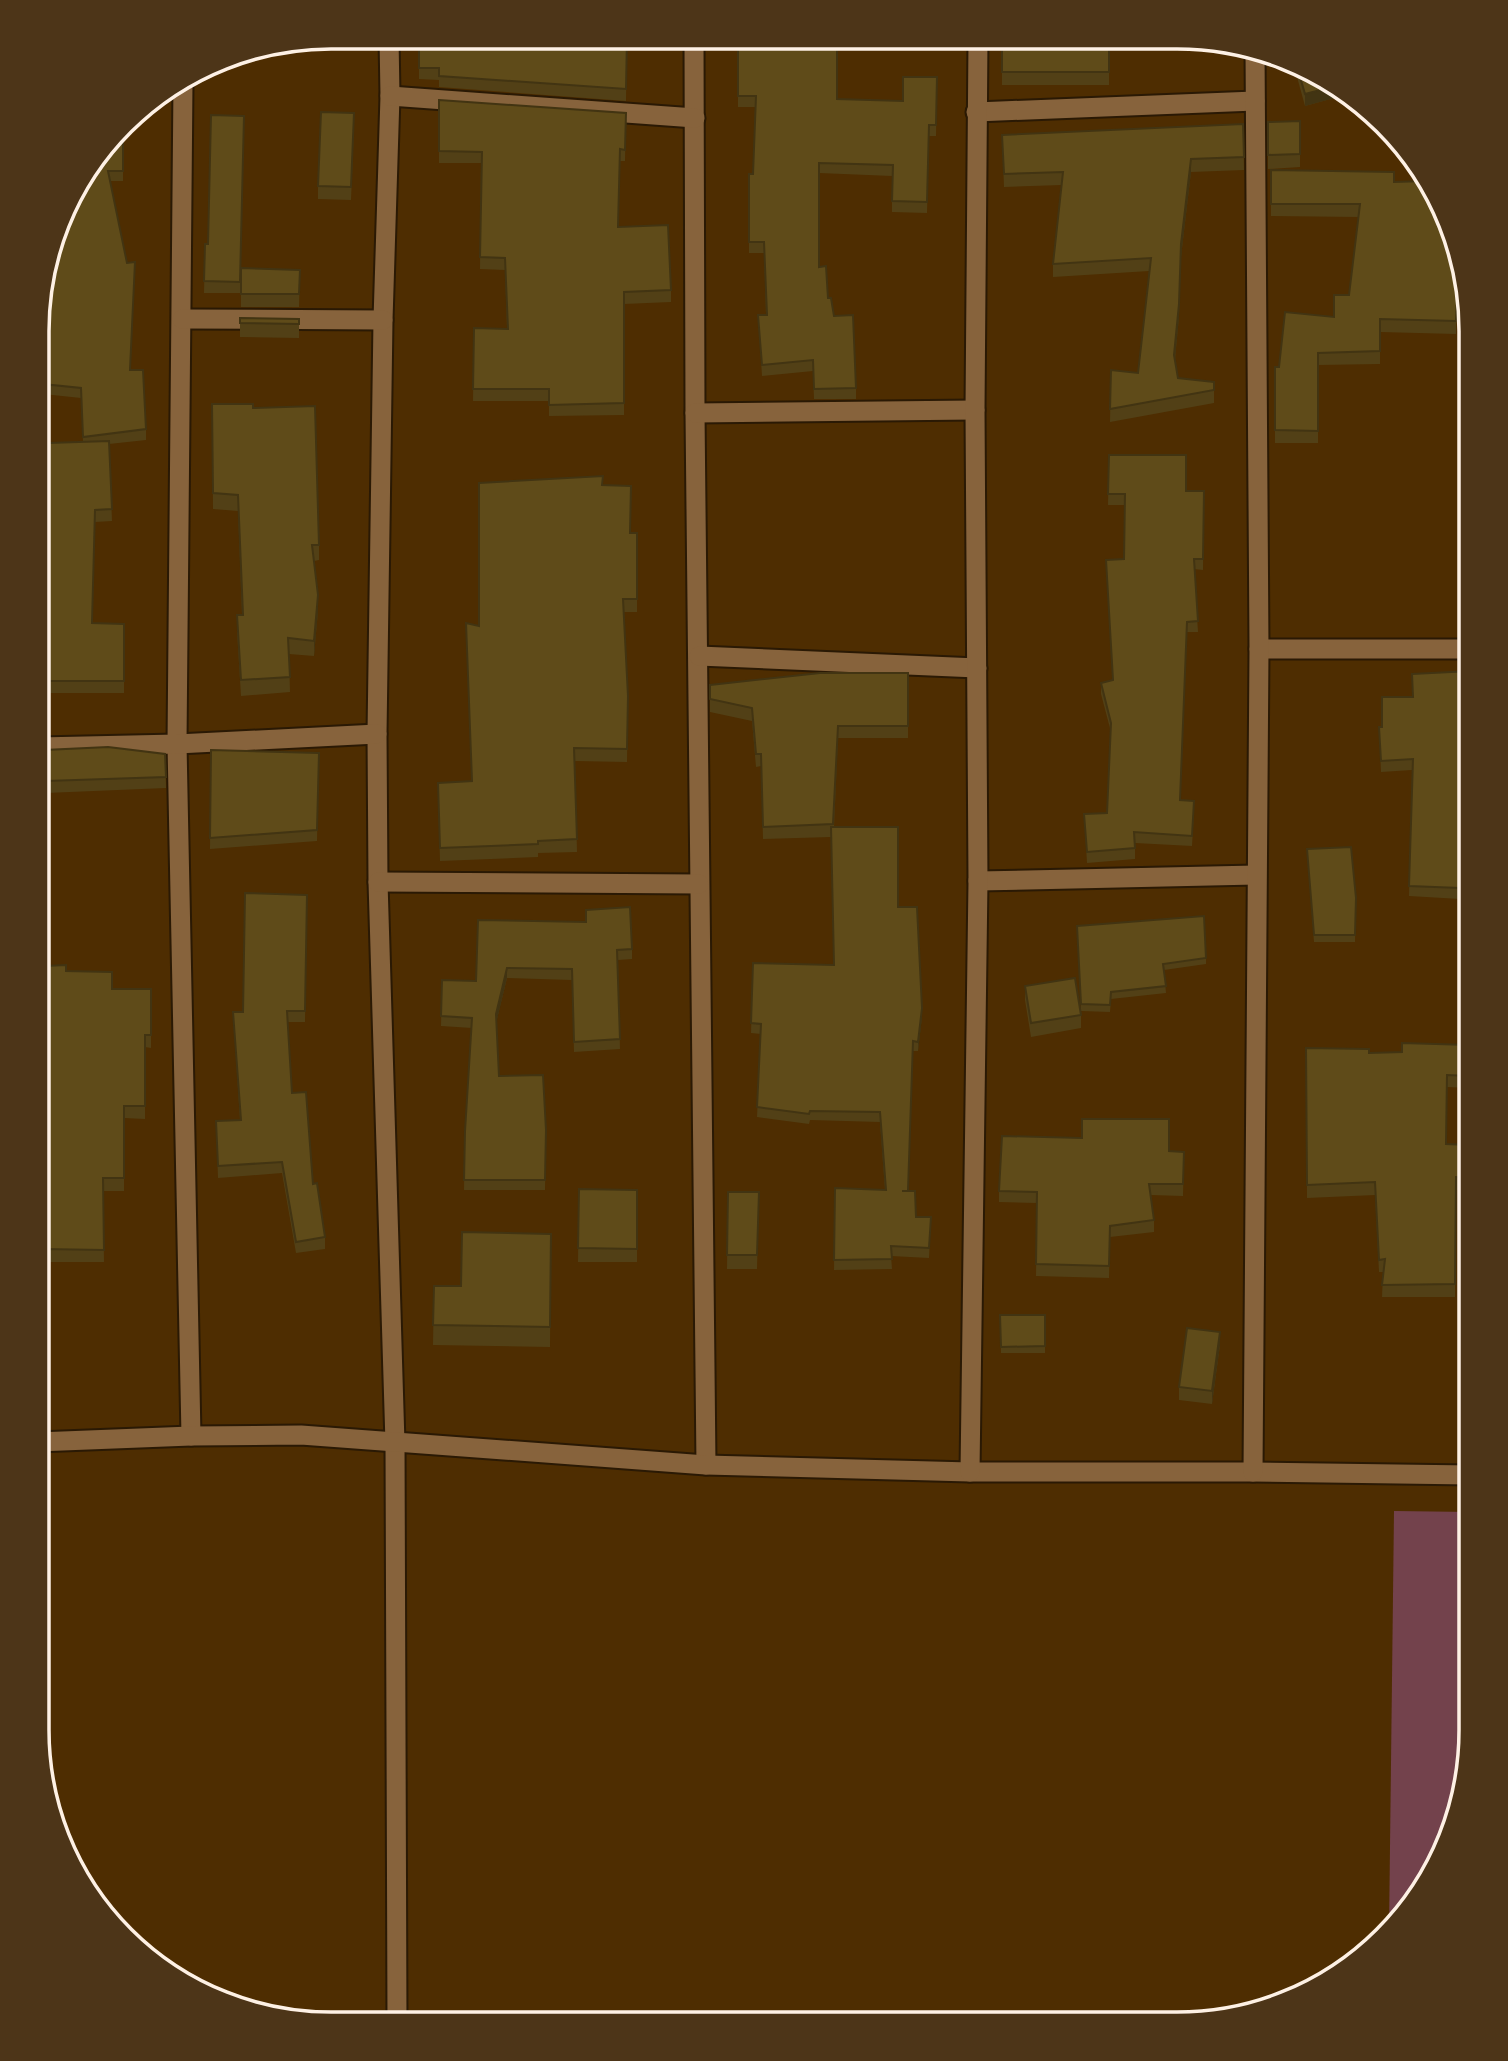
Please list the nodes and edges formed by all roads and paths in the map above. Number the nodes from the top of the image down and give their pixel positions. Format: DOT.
graph roads {
  1 [pos="389,49"];
  2 [pos="694,49"];
  3 [pos="978,49"];
  4 [pos="1255,60"];
  5 [pos="183,91"];
  6 [pos="390,96"];
  7 [pos="1255,101"];
  8 [pos="976,112"];
  9 [pos="695,118"];
  10 [pos="181,319"];
  11 [pos="383,320"];
  12 [pos="975,410"];
  13 [pos="695,413"];
  14 [pos="1259,649"];
  15 [pos="1459,649"];
  16 [pos="699,656"];
  17 [pos="976,668"];
  18 [pos="377,734"];
  19 [pos="177,744"];
  20 [pos="49,747"];
  21 [pos="1256,875"];
  22 [pos="978,881"];
  23 [pos="378,882"];
  24 [pos="699,884"];
  25 [pos="191,1436"];
  26 [pos="49,1442"];
  27 [pos="395,1443"];
  28 [pos="706,1465"];
  29 [pos="970,1472"];
  30 [pos="1253,1472"];
  31 [pos="1459,1475"];
  32 [pos="397,2012"];
  1 -- 6 [label="street"];
  2 -- 9 [label="street"];
  3 -- 8 [label="street"];
  4 -- 7 [label="street"];
  5 -- 10 [label="street"];
  6 -- 9 [label="street"];
  6 -- 11 [label="street"];
  7 -- 8 [label="street"];
  7 -- 14 [label="street"];
  8 -- 12 [label="street"];
  9 -- 13 [label="street"];
  10 -- 11 [label="street"];
  10 -- 19 [label="street"];
  11 -- 18 [label="street"];
  12 -- 13 [label="street"];
  12 -- 17 [label="street"];
  13 -- 16 [label="street"];
  14 -- 15 [label="street"];
  14 -- 21 [label="street"];
  16 -- 17 [label="street"];
  16 -- 24 [label="street"];
  17 -- 22 [label="street"];
  18 -- 19 [label="street"];
  18 -- 23 [label="street"];
  19 -- 20 [label="street"];
  19 -- 25 [label="street"];
  21 -- 22 [label="street"];
  21 -- 30 [label="street"];
  22 -- 29 [label="street"];
  23 -- 24 [label="street"];
  23 -- 27 [label="street"];
  24 -- 28 [label="street"];
  25 -- 26 [label="street"];
  25 -- 27 [label="street"];
  27 -- 28 [label="street"];
  27 -- 32 [label="street"];
  28 -- 29 [label="street"];
  29 -- 30 [label="street"];
  30 -- 31 [label="street"];
}
